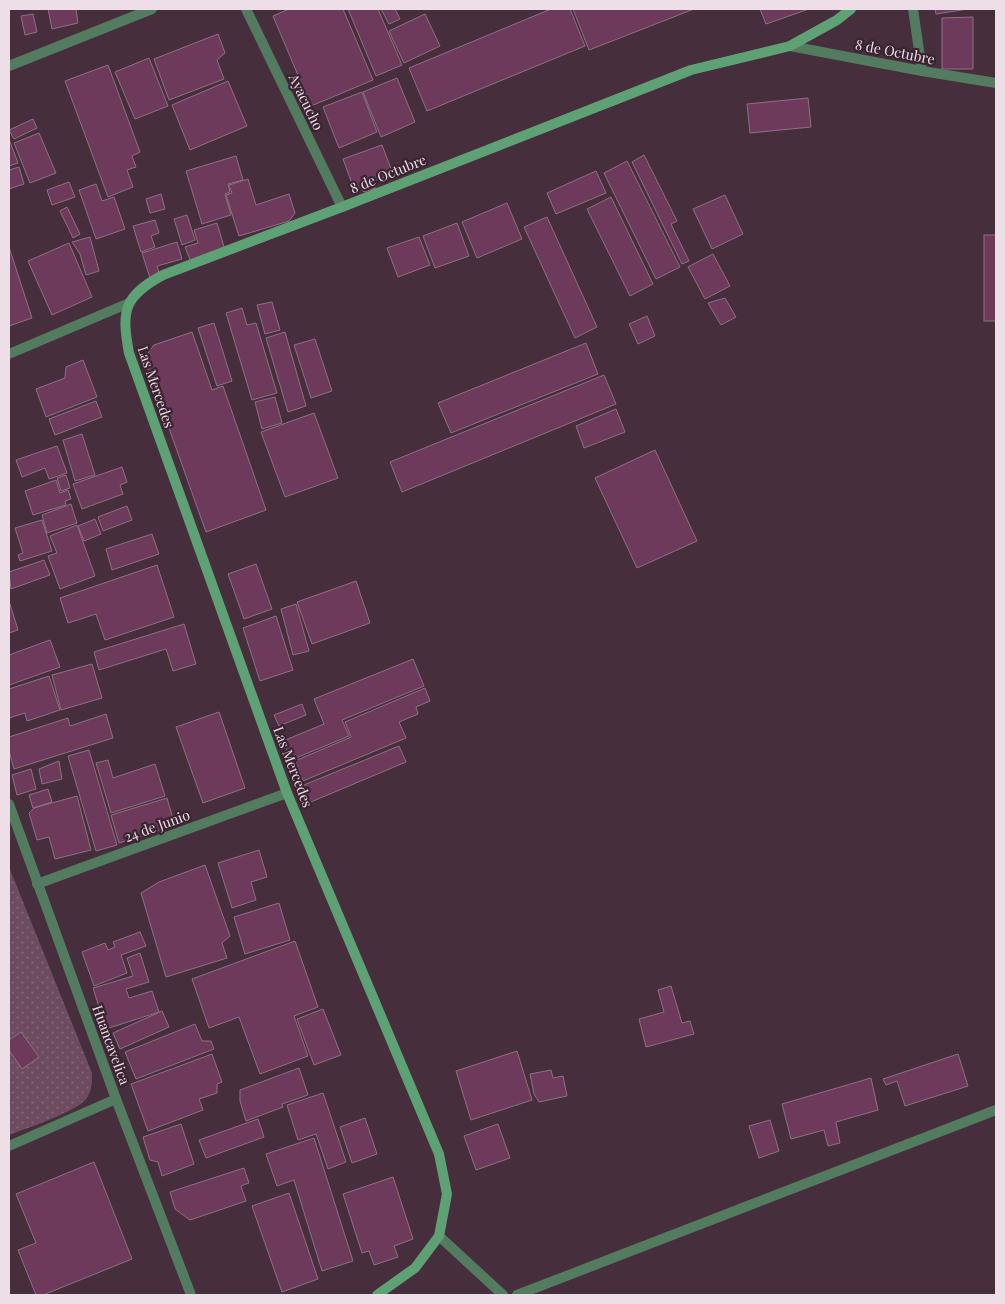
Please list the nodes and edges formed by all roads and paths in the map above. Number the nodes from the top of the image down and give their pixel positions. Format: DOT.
graph roads {
  1 [pos="152,9"];
  2 [pos="246,9"];
  3 [pos="851,9"];
  4 [pos="914,9"];
  5 [pos="790,46"];
  6 [pos="9,66"];
  7 [pos="922,71"];
  8 [pos="996,83"];
  9 [pos="342,207"];
  10 [pos="129,303"];
  11 [pos="9,354"];
  12 [pos="287,793"];
  13 [pos="9,804"];
  14 [pos="36,884"];
  15 [pos="116,1099"];
  16 [pos="996,1110"];
  17 [pos="9,1146"];
  18 [pos="439,1236"];
  19 [pos="191,1295"];
  20 [pos="377,1295"];
  21 [pos="503,1295"];
  22 [pos="516,1295"];
  1 -- 6 [label="street"];
  2 -- 9 [label="street, Ayacucho"];
  3 -- 5 [label="street, 8 de Octubre"];
  4 -- 7 [label="street"];
  5 -- 7 [label="street, 8 de Octubre"];
  5 -- 9 [label="street, 8 de Octubre"];
  7 -- 8 [label="street, 8 de Octubre"];
  9 -- 10 [label="street, 8 de Octubre"];
  10 -- 11 [label="street, 8 de Octubre"];
  10 -- 12 [label="street, Las Mercedes"];
  12 -- 14 [label="street, 24 de Junio"];
  12 -- 18 [label="street, Las Mercedes"];
  13 -- 14 [label="street, Huancavelica"];
  14 -- 15 [label="street, Huancavelica"];
  15 -- 17 [label="street"];
  15 -- 19 [label="street, Huancavelica"];
  16 -- 22 [label="street"];
  18 -- 20 [label="street"];
  18 -- 21 [label="street"];
}
